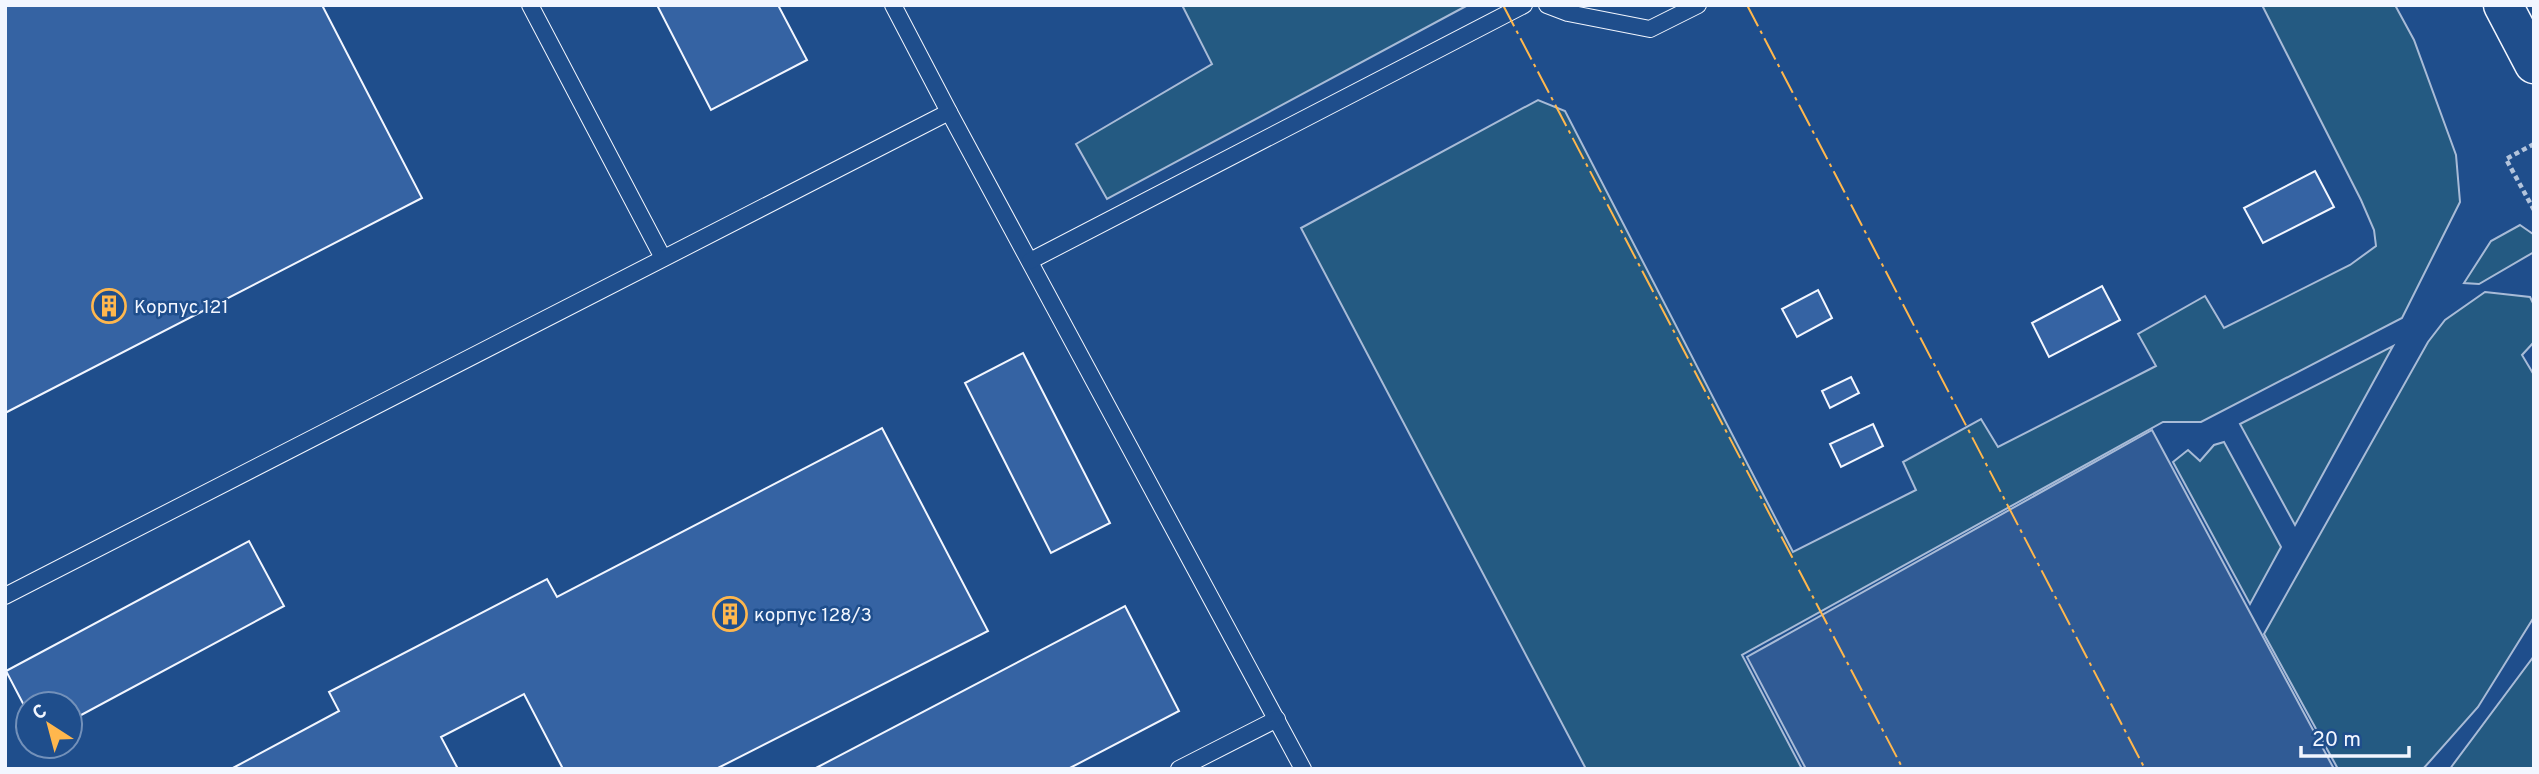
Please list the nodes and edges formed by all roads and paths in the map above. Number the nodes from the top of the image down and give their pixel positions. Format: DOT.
graph roads {
  1 [pos="530,5"];
  2 [pos="894,5"];
  3 [pos="1524,5"];
  4 [pos="1547,5"];
  5 [pos="1698,5"];
  6 [pos="2503,5"];
  7 [pos="2534,64"];
  8 [pos="949,111"];
  9 [pos="2534,144"];
  10 [pos="2534,210"];
  11 [pos="663,258"];
  12 [pos="1030,261"];
  13 [pos="5,596"];
  14 [pos="1277,719"];
  15 [pos="1179,769"];
  16 [pos="1303,769"];
  1 -- 11 [label="lane"];
  2 -- 8 [label="lane"];
  3 -- 12 [label="lane"];
  4 -- 5 [label="lane"];
  6 -- 7 [label="main road"];
  8 -- 11 [label="lane"];
  8 -- 12 [label="lane"];
  9 -- 10 [label="path"];
  11 -- 13 [label="lane"];
  12 -- 14 [label="lane"];
  14 -- 15 [label="lane"];
  14 -- 16 [label="lane"];
}
